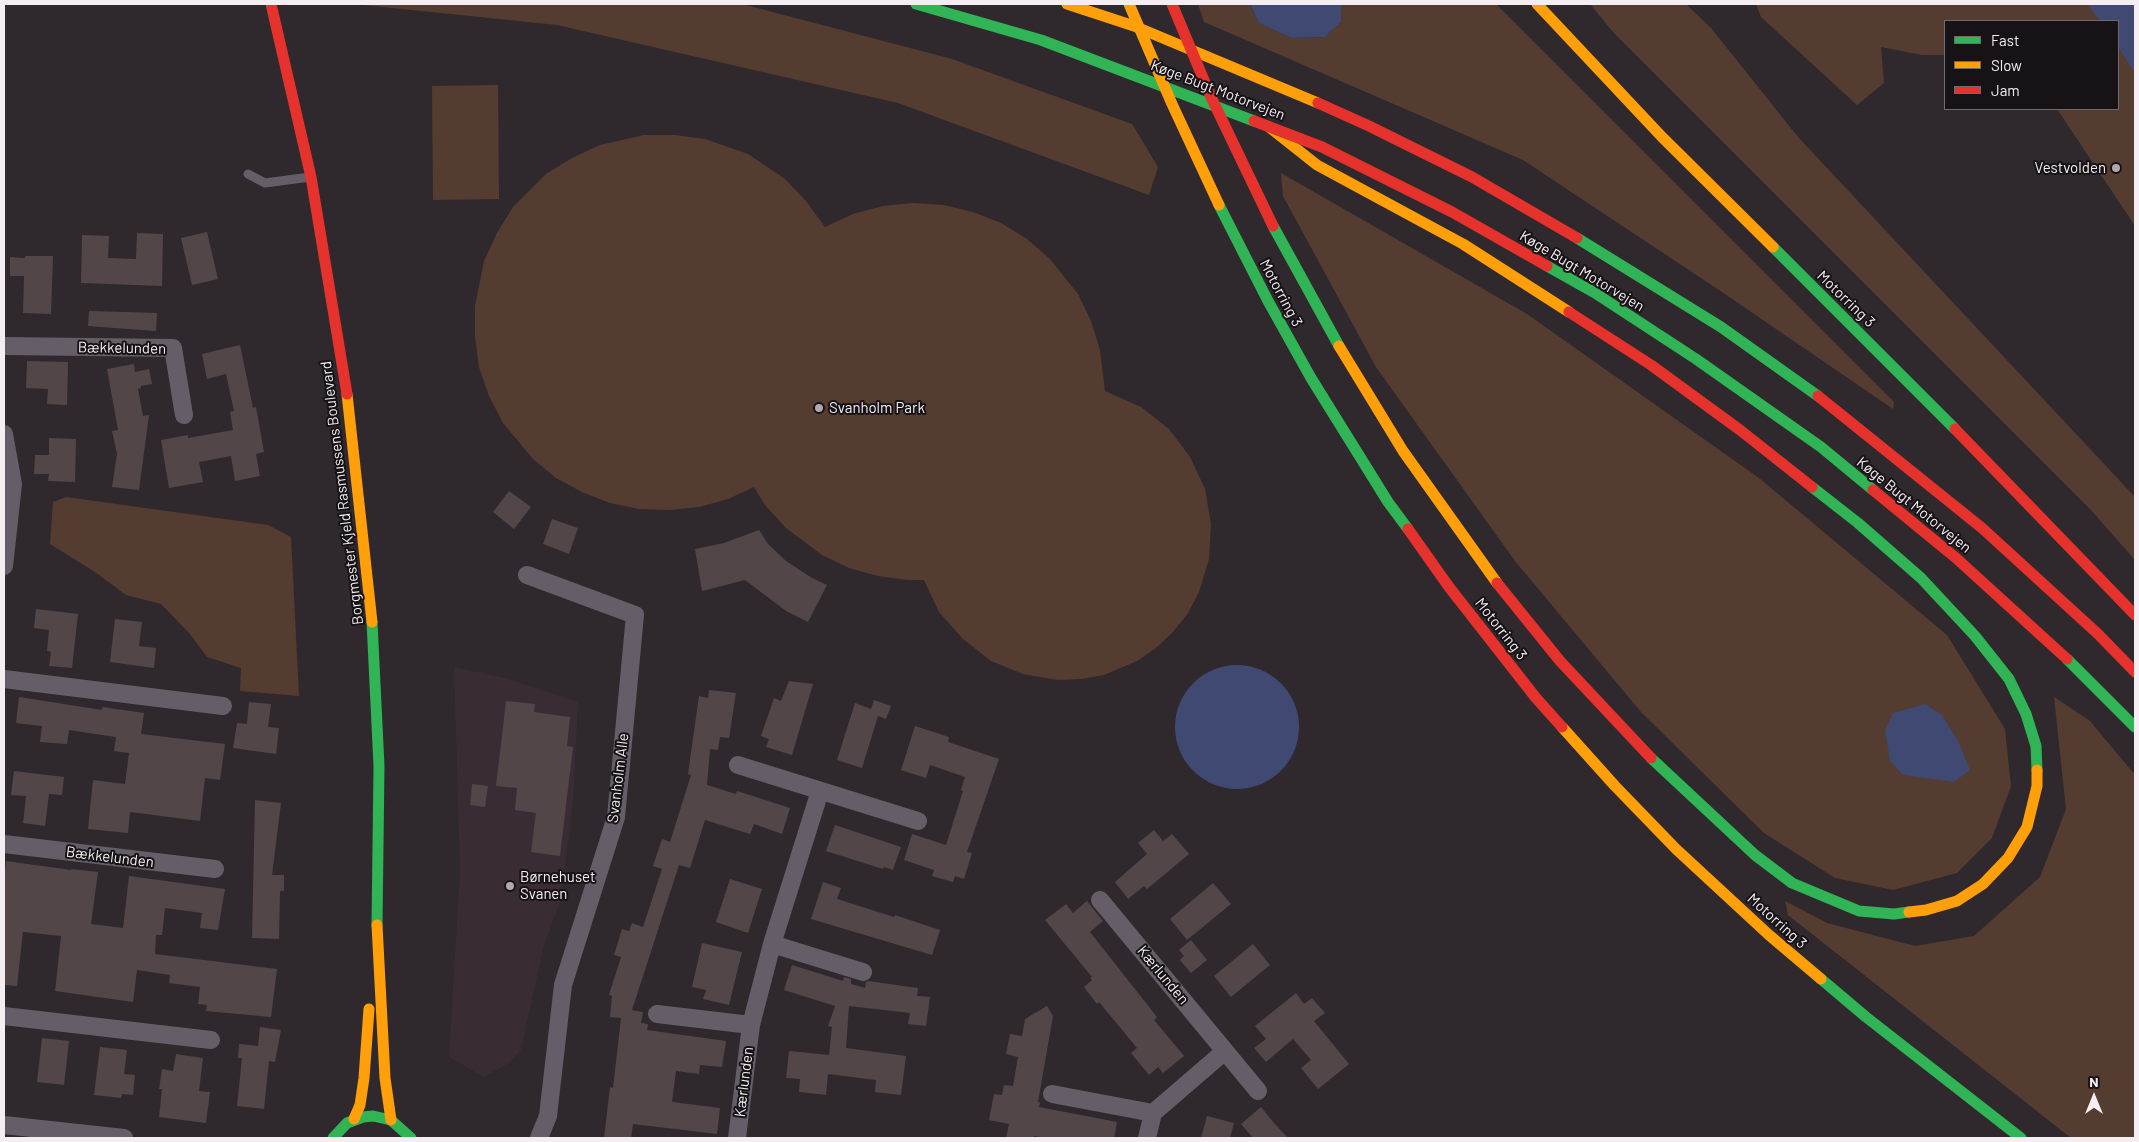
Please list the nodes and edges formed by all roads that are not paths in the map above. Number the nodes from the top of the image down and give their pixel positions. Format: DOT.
graph roads {
  1 [pos="271,4"];
  2 [pos="916,4"];
  3 [pos="1068,4"];
  4 [pos="1129,4"];
  5 [pos="1172,4"];
  6 [pos="1537,4"];
  7 [pos="1269,127"];
  8 [pos="248,174"];
  9 [pos="311,177"];
  10 [pos="4,346"];
  11 [pos="184,415"];
  12 [pos="4,434"];
  13 [pos="6,530"];
  14 [pos="4,566"];
  15 [pos="527,575"];
  16 [pos="2135,615"];
  17 [pos="2135,672"];
  18 [pos="4,679"];
  19 [pos="223,706"];
  20 [pos="2135,727"];
  21 [pos="738,765"];
  22 [pos="820,791"];
  23 [pos="918,821"];
  24 [pos="4,844"];
  25 [pos="215,869"];
  26 [pos="1100,900"];
  27 [pos="377,926"];
  28 [pos="772,944"];
  29 [pos="863,972"];
  30 [pos="657,1014"];
  31 [pos="4,1016"];
  32 [pos="751,1025"];
  33 [pos="212,1040"];
  34 [pos="1225,1051"];
  35 [pos="1258,1091"];
  36 [pos="1052,1094"];
  37 [pos="1152,1113"];
  38 [pos="354,1119"];
  39 [pos="391,1120"];
  40 [pos="4,1125"];
  41 [pos="124,1138"];
  42 [pos="333,1138"];
  43 [pos="411,1138"];
  44 [pos="539,1138"];
  45 [pos="737,1138"];
  46 [pos="1147,1138"];
  47 [pos="2021,1138"];
  1 -- 9 [label="main road, Borgmester Kjeld Rasmussens Boulevard"];
  2 -- 7 [label="main road, Køge Bugt Motorvejen"];
  3 -- 17 [label="main road, Køge Bugt Motorvejen"];
  4 -- 47 [label="main road, Motorring 3, bridge"];
  5 -- 7 [label="main road, bridge"];
  6 -- 16 [label="main road, Motorring 3"];
  7 -- 20 [label="main road, Køge Bugt Motorvejen"];
  8 -- 9 [label="lane"];
  9 -- 27 [label="main road, Borgmester Kjeld Rasmussens Boulevard"];
  10 -- 11 [label="street, Bækkelunden"];
  12 -- 13 [label="street"];
  13 -- 14 [label="street"];
  15 -- 44 [label="street, Svanholm Alle"];
  18 -- 19 [label="street"];
  21 -- 22 [label="street"];
  22 -- 23 [label="street"];
  22 -- 28 [label="street, Kærlunden"];
  24 -- 25 [label="street, Bækkelunden"];
  26 -- 34 [label="street, Kærlunden"];
  27 -- 38 [label="main road, Borgmester Kjeld Rasmussens Boulevard"];
  27 -- 39 [label="main road, Borgmester Kjeld Rasmussens Boulevard"];
  28 -- 29 [label="street"];
  28 -- 32 [label="street, Kærlunden"];
  30 -- 32 [label="street, Kærlunden"];
  31 -- 33 [label="street"];
  32 -- 45 [label="street, Kærlunden"];
  34 -- 35 [label="street, Kærlunden"];
  34 -- 37 [label="street"];
  36 -- 37 [label="street"];
  37 -- 46 [label="street"];
  38 -- 39 [label="main road"];
  38 -- 42 [label="main road"];
  39 -- 43 [label="main road"];
  40 -- 41 [label="street"];
}
